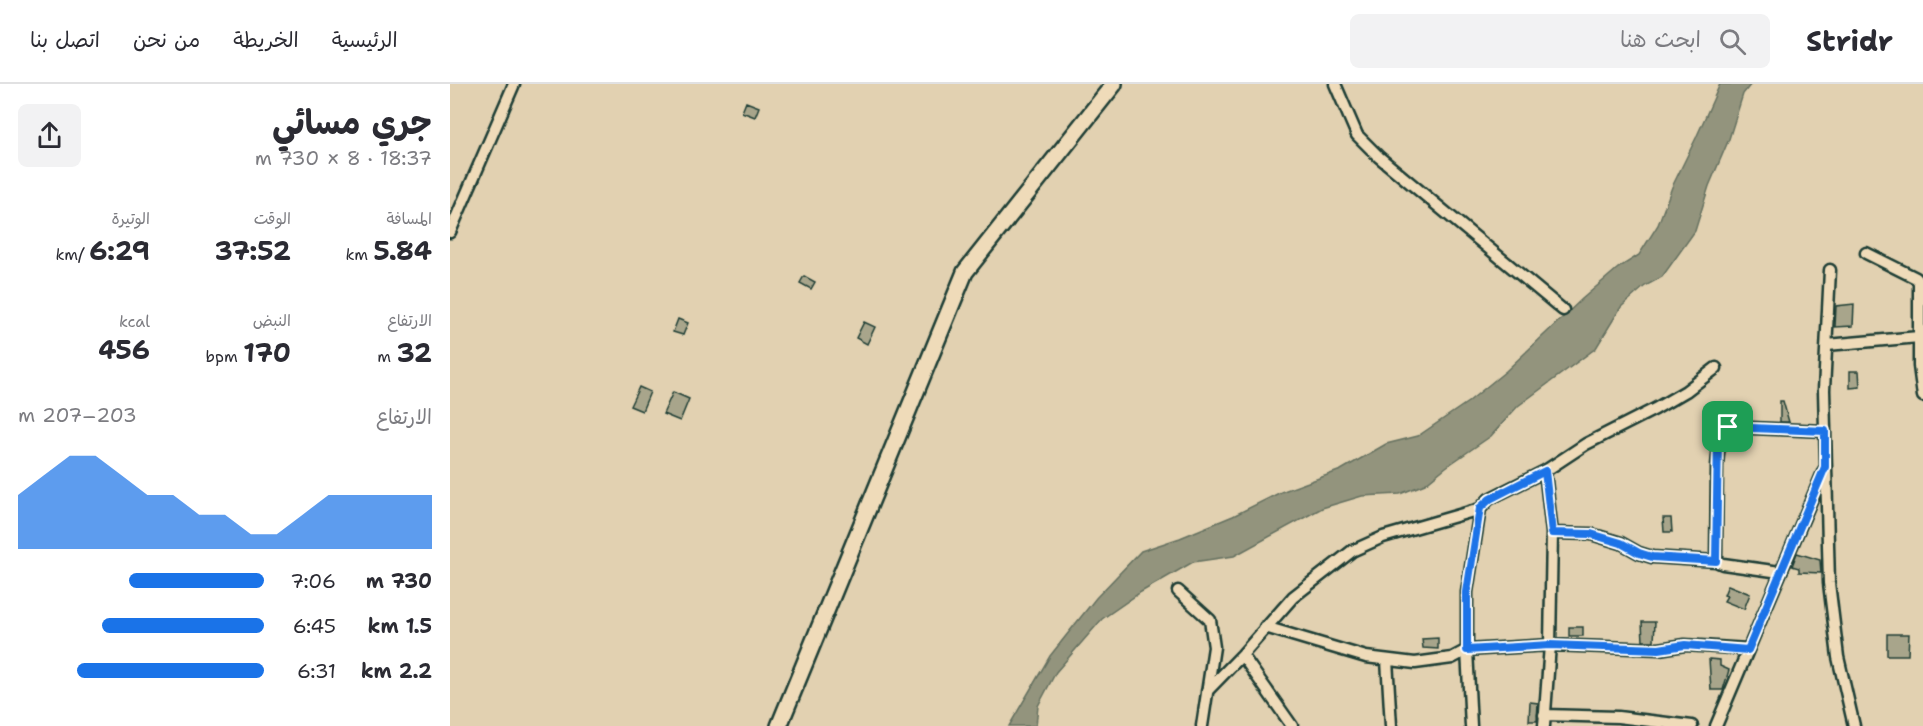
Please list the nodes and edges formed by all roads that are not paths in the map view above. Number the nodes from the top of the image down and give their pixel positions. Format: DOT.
graph roads {
  1 [pos="514,84"];
  2 [pos="1114,84"];
  3 [pos="1335,84"];
  4 [pos="450,232"];
  5 [pos="1866,254"];
  6 [pos="1830,270"];
  7 [pos="1563,310"];
  8 [pos="1919,337"];
  9 [pos="1827,345"];
  10 [pos="1716,368"];
  11 [pos="1923,396"];
  12 [pos="1825,431"];
  13 [pos="1825,467"];
  14 [pos="1545,471"];
  15 [pos="1480,508"];
  16 [pos="1552,533"];
  17 [pos="1716,561"];
  18 [pos="1780,572"];
  19 [pos="1178,591"];
  20 [pos="1265,627"];
  21 [pos="1550,645"];
  22 [pos="1467,650"];
  23 [pos="1748,650"];
  24 [pos="1242,656"];
  25 [pos="1387,660"];
  26 [pos="1207,691"];
  27 [pos="1544,720"];
  28 [pos="779,726"];
  29 [pos="1202,726"];
  30 [pos="1292,726"];
  31 [pos="1391,726"];
  32 [pos="1471,726"];
  33 [pos="1692,726"];
  34 [pos="1716,726"];
  35 [pos="1854,726"];
  1 -- 4 [label="street"];
  2 -- 28 [label="street"];
  3 -- 7 [label="street"];
  5 -- 8 [label="street"];
  6 -- 9 [label="street"];
  8 -- 9 [label="street"];
  8 -- 11 [label="street"];
  9 -- 12 [label="street"];
  10 -- 14 [label="street"];
  12 -- 13 [label="street"];
  12 -- 17 [label="street"];
  13 -- 18 [label="street"];
  13 -- 35 [label="street"];
  14 -- 15 [label="street"];
  14 -- 16 [label="street"];
  15 -- 20 [label="street"];
  15 -- 22 [label="street"];
  16 -- 17 [label="street"];
  16 -- 21 [label="street"];
  17 -- 18 [label="street"];
  18 -- 23 [label="street"];
  19 -- 26 [label="street"];
  20 -- 24 [label="street"];
  20 -- 25 [label="street"];
  21 -- 22 [label="street"];
  21 -- 23 [label="street"];
  21 -- 27 [label="street"];
  22 -- 25 [label="street"];
  22 -- 32 [label="street"];
  23 -- 34 [label="street"];
  24 -- 26 [label="street"];
  24 -- 30 [label="street"];
  25 -- 31 [label="street"];
  26 -- 29 [label="street"];
  27 -- 33 [label="street"];
}
